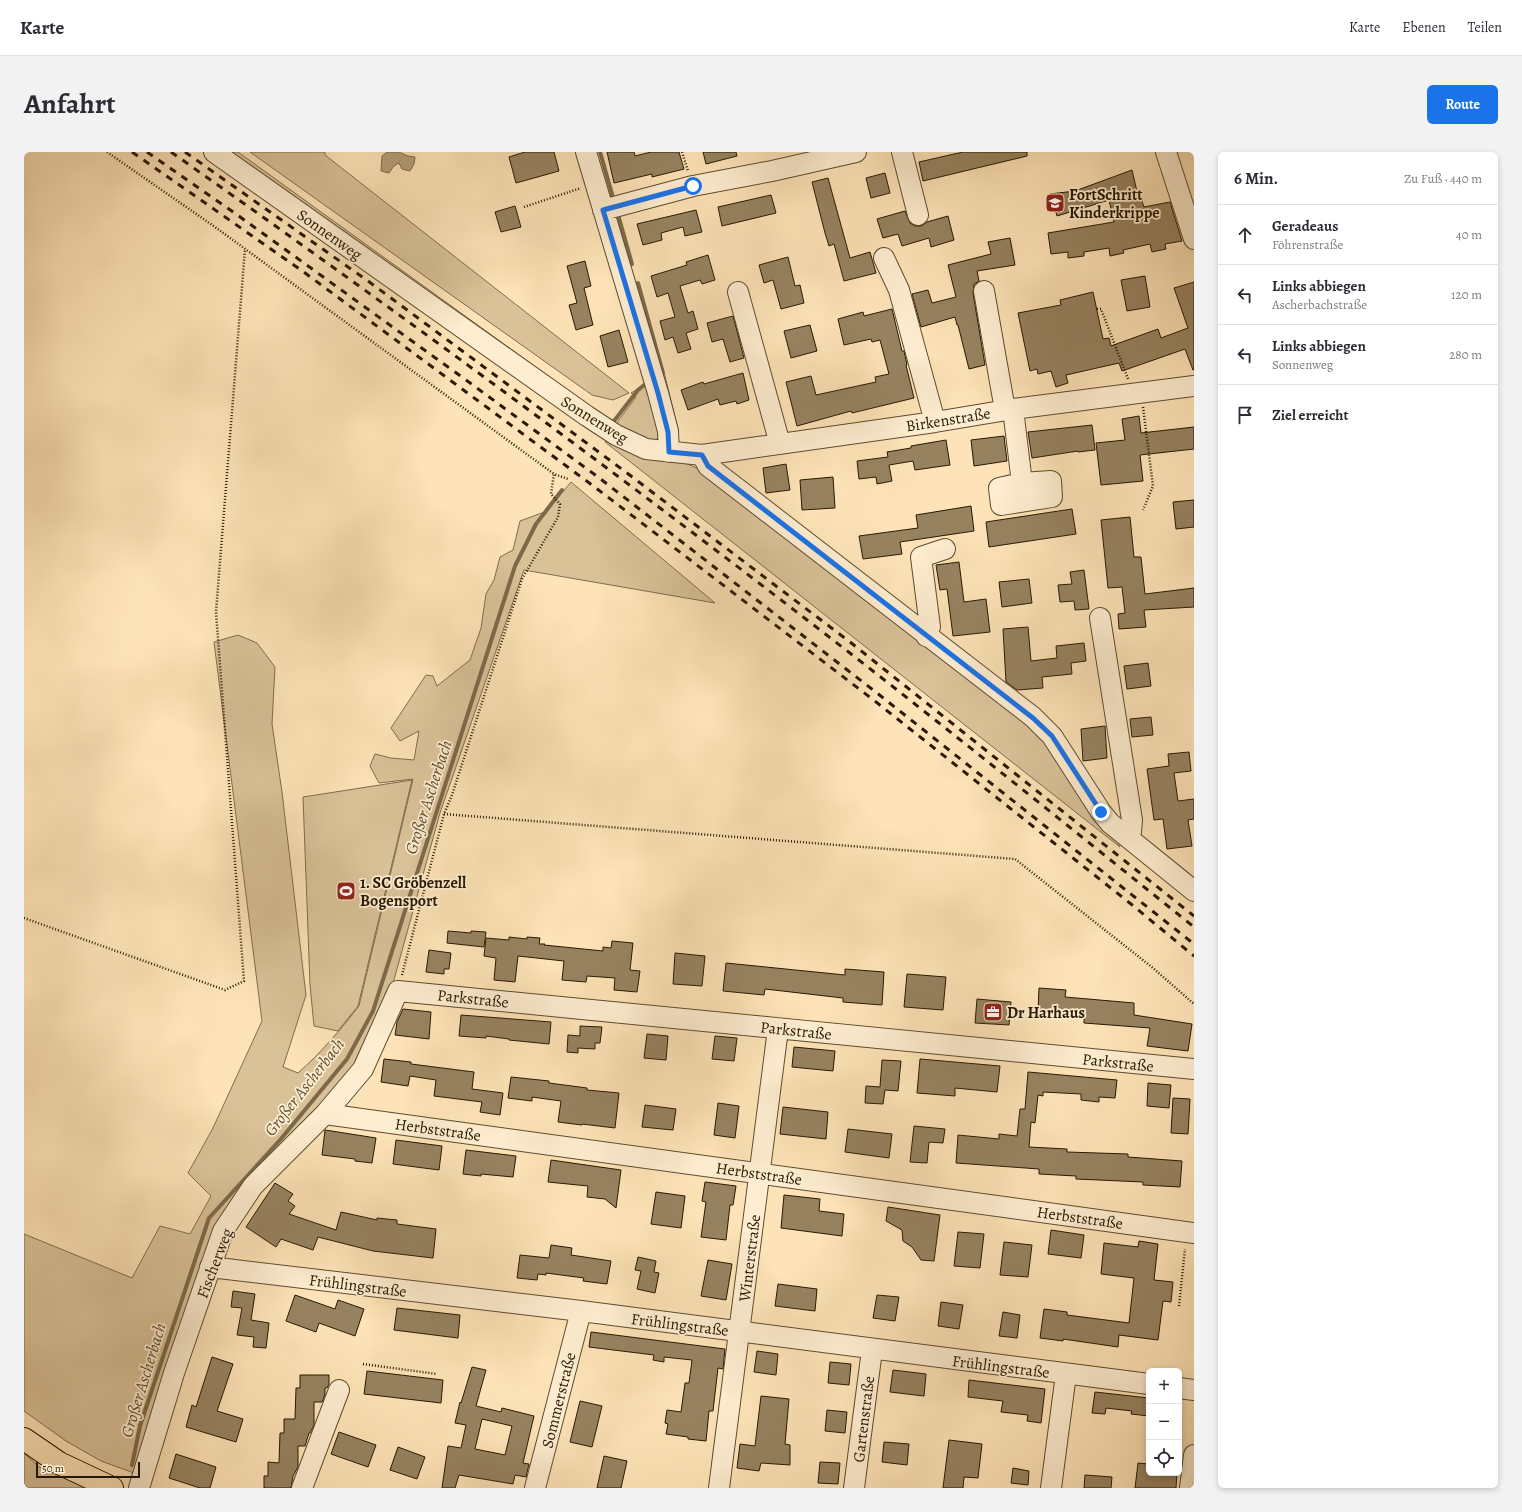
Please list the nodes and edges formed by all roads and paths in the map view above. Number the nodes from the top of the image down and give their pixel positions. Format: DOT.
graph roads {
  1 [pos="107,152"];
  2 [pos="214,152"];
  3 [pos="586,152"];
  4 [pos="856,152"];
  5 [pos="902,152"];
  6 [pos="1166,152"];
  7 [pos="595,183"];
  8 [pos="524,207"];
  9 [pos="613,207"];
  10 [pos="918,215"];
  11 [pos="1194,239"];
  12 [pos="245,249"];
  13 [pos="884,258"];
  14 [pos="984,291"];
  15 [pos="738,292"];
  16 [pos="1097,309"];
  17 [pos="1117,350"];
  18 [pos="1112,352"];
  19 [pos="1194,386"];
  20 [pos="1136,389"];
  21 [pos="1009,409"];
  22 [pos="935,422"];
  23 [pos="780,444"];
  24 [pos="669,452"];
  25 [pos="702,455"];
  26 [pos="554,474"];
  27 [pos="568,479"];
  28 [pos="1022,483"];
  29 [pos="1143,510"];
  30 [pos="944,549"];
  31 [pos="1100,618"];
  32 [pos="926,636"];
  33 [pos="444,814"];
  34 [pos="1127,836"];
  35 [pos="1194,890"];
  36 [pos="24,918"];
  37 [pos="398,991"];
  38 [pos="1194,1004"];
  39 [pos="778,1029"];
  40 [pos="1194,1069"];
  41 [pos="324,1114"];
  42 [pos="760,1173"];
  43 [pos="1190,1232"];
  44 [pos="210,1267"];
  45 [pos="1179,1306"];
  46 [pos="581,1312"];
  47 [pos="740,1332"];
  48 [pos="872,1350"];
  49 [pos="363,1364"];
  50 [pos="437,1374"];
  51 [pos="1066,1374"];
  52 [pos="1146,1384"];
  53 [pos="1182,1388"];
  54 [pos="339,1390"];
  55 [pos="1194,1390"];
  56 [pos="24,1439"];
  57 [pos="1194,1455"];
  58 [pos="112,1488"];
  59 [pos="139,1488"];
  60 [pos="302,1488"];
  61 [pos="536,1488"];
  62 [pos="719,1488"];
  63 [pos="854,1488"];
  64 [pos="1051,1488"];
  65 [pos="1190,1488"];
  1 -- 12 [label="path"];
  2 -- 24 [label="street, Sonnenweg"];
  3 -- 7 [label="street"];
  4 -- 9 [label="street"];
  5 -- 10 [label="street"];
  6 -- 11 [label="street"];
  7 -- 8 [label="path"];
  7 -- 9 [label="street"];
  9 -- 24 [label="street"];
  12 -- 26 [label="path"];
  12 -- 36 [label="path"];
  13 -- 22 [label="street"];
  14 -- 21 [label="street"];
  15 -- 23 [label="street"];
  16 -- 17 [label="path"];
  17 -- 18 [label="path"];
  17 -- 20 [label="path"];
  19 -- 20 [label="street, Birkenstraße"];
  20 -- 21 [label="street, Birkenstraße"];
  20 -- 29 [label="path"];
  21 -- 22 [label="street, Birkenstraße"];
  21 -- 28 [label="street"];
  22 -- 23 [label="street, Birkenstraße"];
  23 -- 25 [label="street, Birkenstraße"];
  24 -- 25 [label="street, Sonnenweg"];
  25 -- 32 [label="street"];
  26 -- 27 [label="path"];
  26 -- 33 [label="path"];
  30 -- 32 [label="street"];
  31 -- 34 [label="street"];
  32 -- 34 [label="street"];
  33 -- 37 [label="path"];
  33 -- 38 [label="path"];
  34 -- 35 [label="street"];
  37 -- 39 [label="street, Parkstraße"];
  37 -- 41 [label="street, Fischerweg"];
  39 -- 40 [label="street, Parkstraße"];
  39 -- 42 [label="street, Winterstraße"];
  41 -- 42 [label="street, Herbststraße"];
  41 -- 44 [label="street, Fischerweg"];
  42 -- 43 [label="street, Herbststraße"];
  42 -- 47 [label="street, Winterstraße"];
  43 -- 45 [label="path"];
  44 -- 46 [label="street, Frühlingstraße"];
  44 -- 59 [label="street, Fischerweg"];
  46 -- 47 [label="street, Frühlingstraße"];
  46 -- 61 [label="street, Sommerstraße"];
  47 -- 48 [label="street, Frühlingstraße"];
  47 -- 62 [label="street, Winterstraße"];
  48 -- 51 [label="street, Frühlingstraße"];
  48 -- 63 [label="street, Gartenstraße"];
  49 -- 50 [label="path"];
  51 -- 52 [label="street, Frühlingstraße"];
  51 -- 64 [label="street"];
  53 -- 55 [label="street"];
  54 -- 60 [label="street"];
  56 -- 58 [label="main road"];
  57 -- 65 [label="street"];
}
